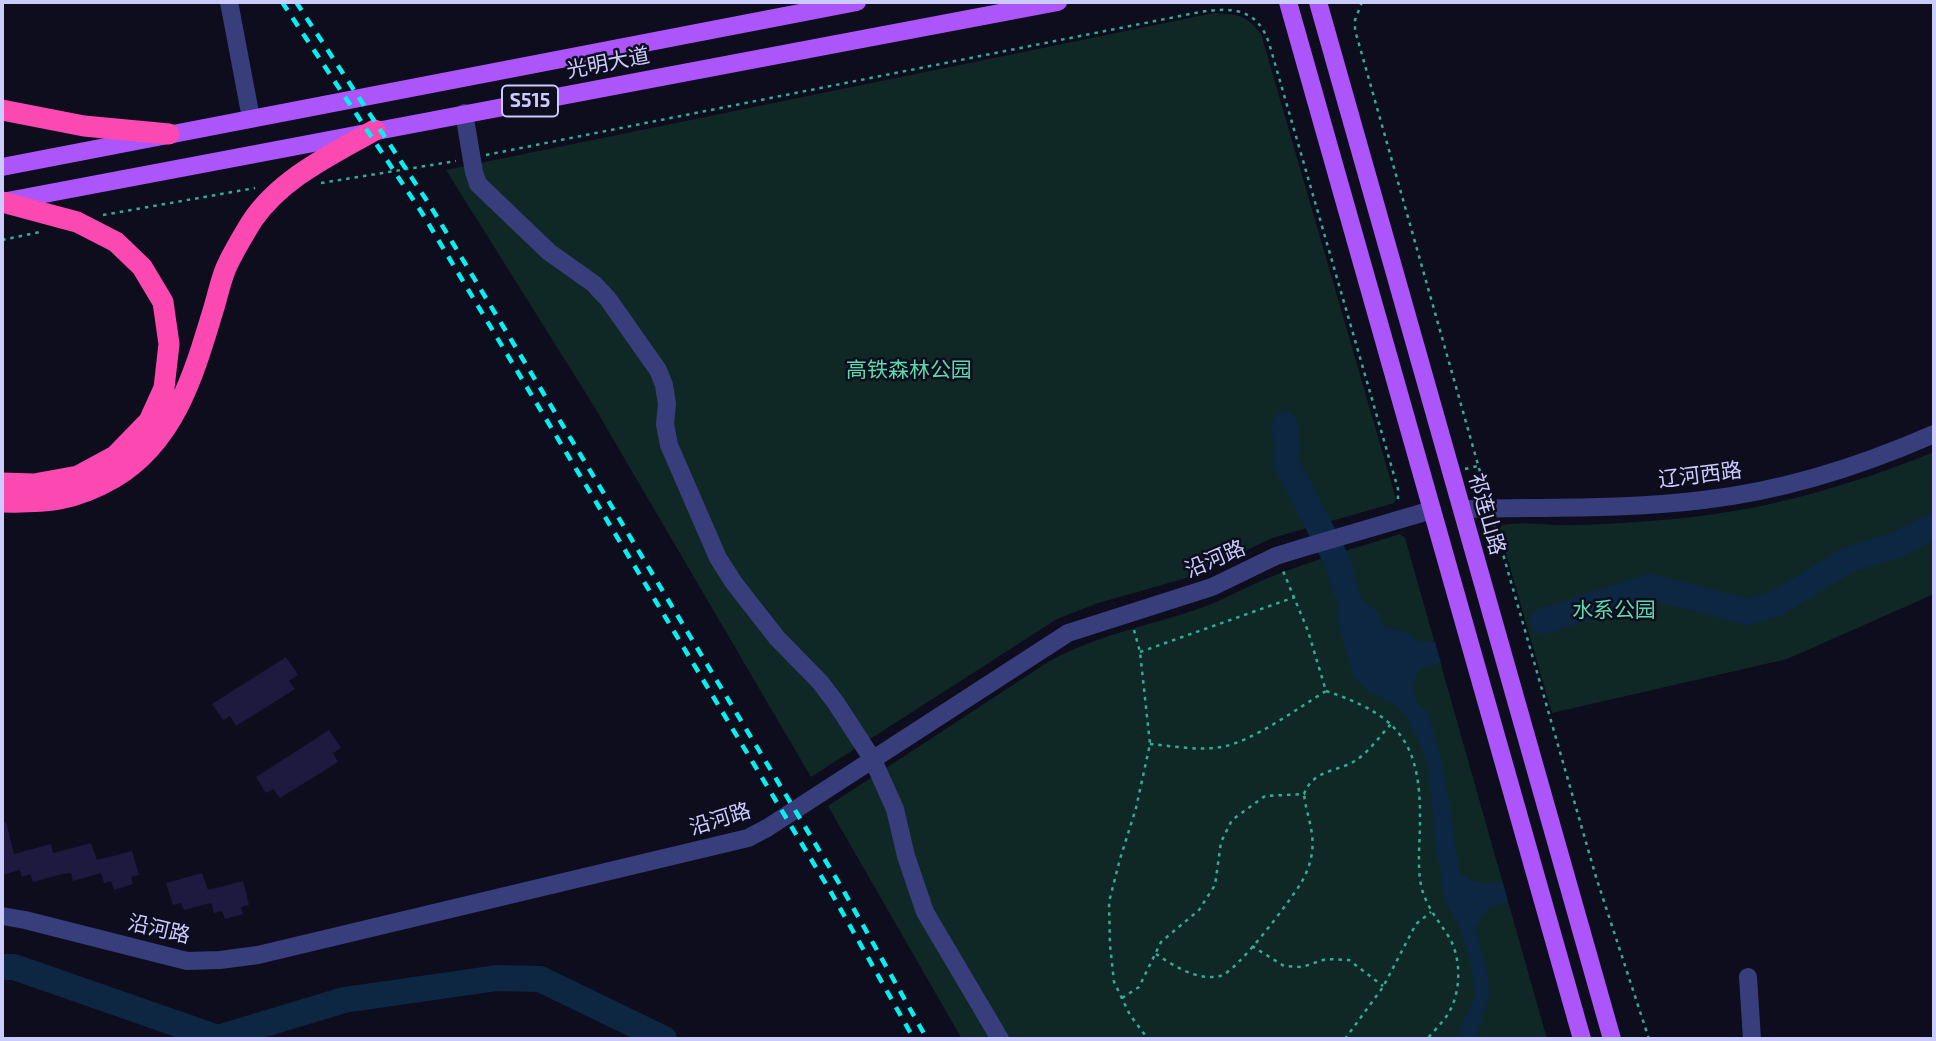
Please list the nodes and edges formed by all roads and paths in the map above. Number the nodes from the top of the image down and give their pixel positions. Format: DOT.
graph roads {
  1 [pos="229,2"];
  2 [pos="857,2"];
  3 [pos="1058,2"];
  4 [pos="1288,2"];
  5 [pos="1318,2"];
  6 [pos="1362,2"];
  7 [pos="795,8"];
  8 [pos="2,110"];
  9 [pos="464,113"];
  10 [pos="251,118"];
  11 [pos="375,130"];
  12 [pos="169,134"];
  13 [pos="471,158"];
  14 [pos="2,167"];
  15 [pos="321,183"];
  16 [pos="281,189"];
  17 [pos="2,202"];
  18 [pos="77,222"];
  19 [pos="2,240"];
  20 [pos="1934,435"];
  21 [pos="2,484"];
  22 [pos="2,502"];
  23 [pos="1394,508"];
  24 [pos="1462,509"];
  25 [pos="1490,509"];
  26 [pos="1432,510"];
  27 [pos="1276,556"];
  28 [pos="1294,597"];
  29 [pos="1129,613"];
  30 [pos="1140,652"];
  31 [pos="1326,691"];
  32 [pos="1391,724"];
  33 [pos="1150,744"];
  34 [pos="873,760"];
  35 [pos="1304,794"];
  36 [pos="1432,912"];
  37 [pos="2,916"];
  38 [pos="1252,946"];
  39 [pos="1155,953"];
  40 [pos="1748,978"];
  41 [pos="1383,987"];
  42 [pos="1121,998"];
  43 [pos="1000,1039"];
  44 [pos="1148,1039"];
  45 [pos="1345,1039"];
  46 [pos="1427,1039"];
  47 [pos="1582,1039"];
  48 [pos="1612,1039"];
  49 [pos="1649,1039"];
  50 [pos="1752,1039"];
  1 -- 10 [label="street"];
  2 -- 7 [label="main road, 光明大道 / S515"];
  3 -- 9 [label="main road, 光明大道 / S515"];
  4 -- 26 [label="main road"];
  5 -- 24 [label="main road, 祁连山路"];
  6 -- 25 [label="path"];
  7 -- 10 [label="main road, 光明大道 / S515"];
  8 -- 12 [label="highway"];
  9 -- 11 [label="main road, 光明大道 / S515"];
  9 -- 13 [label="street"];
  10 -- 12 [label="main road, 光明大道 / S515"];
  11 -- 16 [label="highway"];
  11 -- 17 [label="main road, 光明大道 / S515"];
  12 -- 14 [label="main road, 光明大道 / S515"];
  13 -- 15 [label="path"];
  13 -- 23 [label="path"];
  13 -- 34 [label="street"];
  16 -- 18 [label="path"];
  16 -- 22 [label="highway"];
  17 -- 18 [label="highway"];
  18 -- 19 [label="path"];
  18 -- 21 [label="highway"];
  20 -- 25 [label="street, 辽河西路"];
  24 -- 25 [label="street, 辽河西路"];
  24 -- 48 [label="main road, 祁连山路"];
  25 -- 49 [label="path"];
  26 -- 27 [label="street, 沿河路"];
  26 -- 47 [label="main road"];
  27 -- 28 [label="path"];
  27 -- 29 [label="street, 沿河路"];
  28 -- 30 [label="path"];
  28 -- 31 [label="path"];
  29 -- 30 [label="path"];
  29 -- 34 [label="street, 沿河路"];
  30 -- 33 [label="path"];
  31 -- 32 [label="path"];
  31 -- 33 [label="path"];
  32 -- 35 [label="path"];
  32 -- 36 [label="path"];
  33 -- 42 [label="path"];
  34 -- 37 [label="street, 沿河路"];
  34 -- 43 [label="street"];
  35 -- 38 [label="path"];
  35 -- 39 [label="path"];
  36 -- 41 [label="path"];
  36 -- 46 [label="path"];
  38 -- 39 [label="path"];
  38 -- 41 [label="path"];
  39 -- 42 [label="path"];
  40 -- 50 [label="street"];
  41 -- 45 [label="path"];
  42 -- 44 [label="path"];
}
